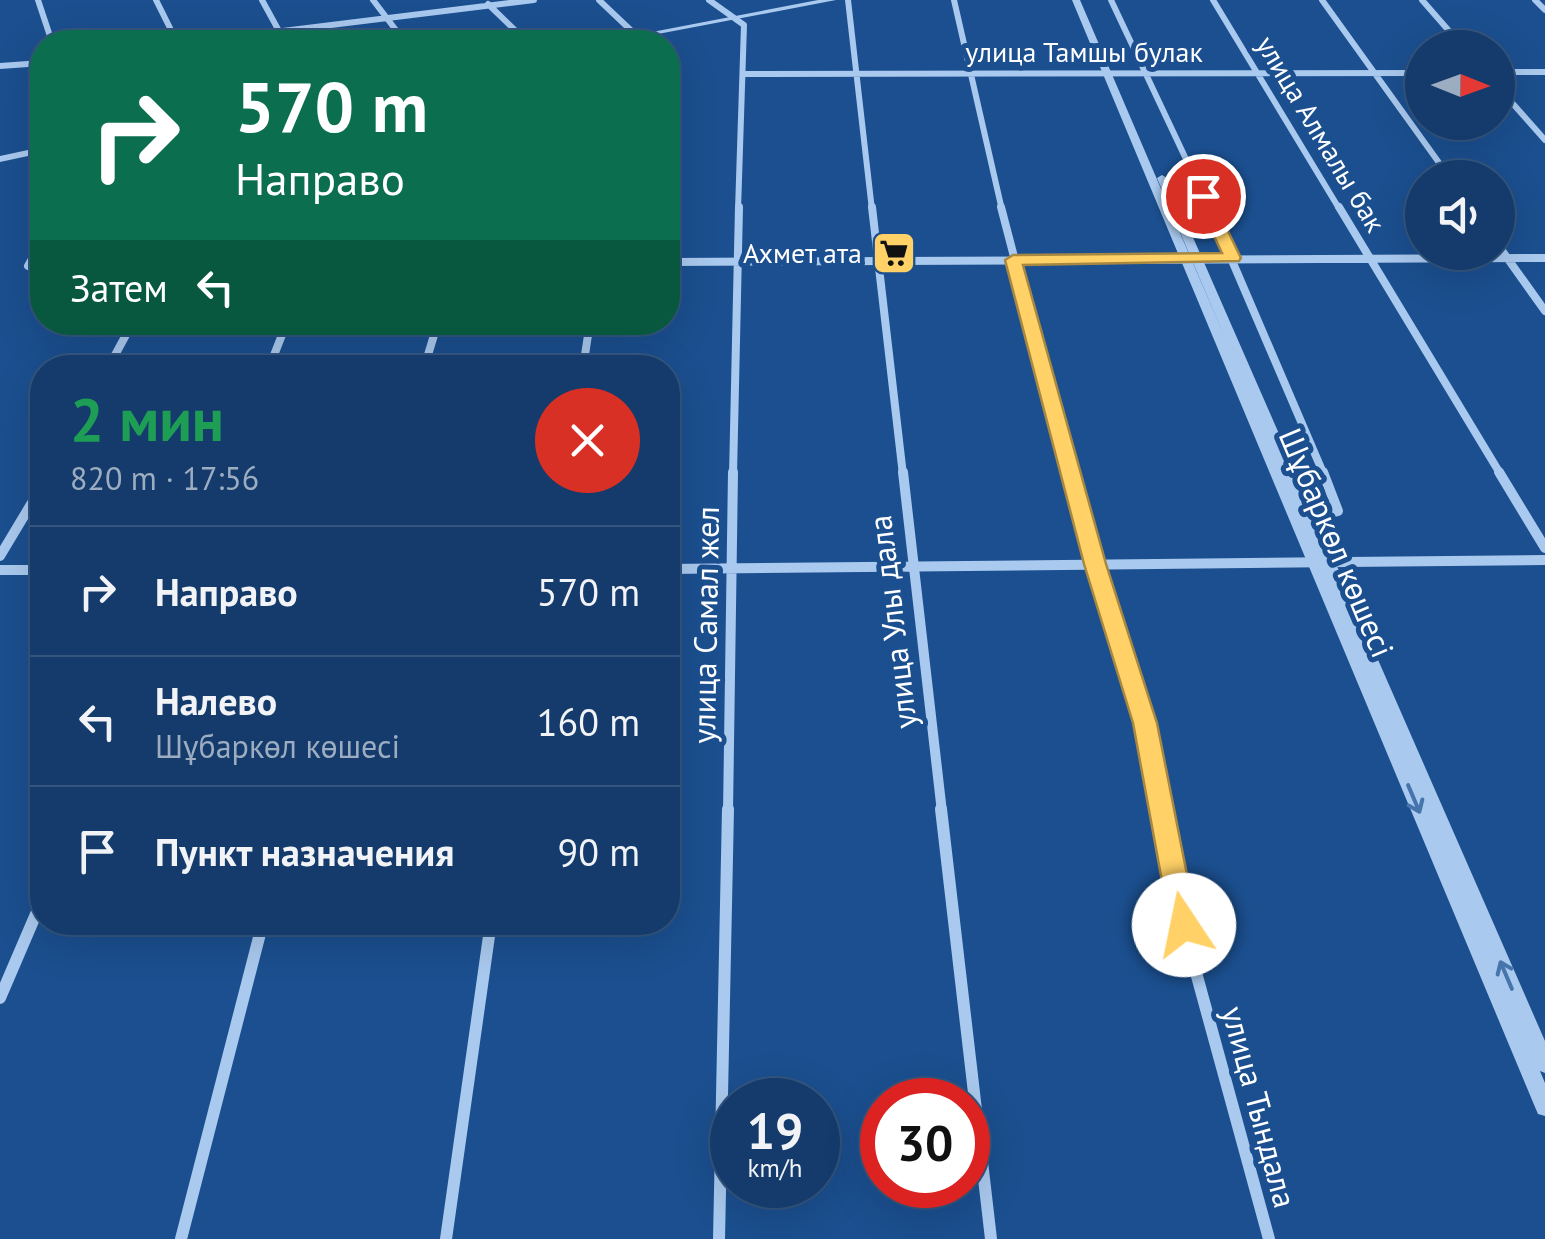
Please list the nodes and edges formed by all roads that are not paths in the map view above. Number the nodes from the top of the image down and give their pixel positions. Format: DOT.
graph roads {
  1 [pos="38,0"];
  2 [pos="156,0"];
  3 [pos="262,0"];
  4 [pos="373,0"];
  5 [pos="534,0"];
  6 [pos="599,0"];
  7 [pos="710,0"];
  8 [pos="832,0"];
  9 [pos="848,0"];
  10 [pos="954,0"];
  11 [pos="1076,0"];
  12 [pos="1084,0"];
  13 [pos="1111,0"];
  14 [pos="1213,0"];
  15 [pos="1322,0"];
  16 [pos="1422,0"];
  17 [pos="1535,0"];
  18 [pos="486,2"];
  19 [pos="1545,10"];
  20 [pos="384,17"];
  21 [pos="732,19"];
  22 [pos="48,30"];
  23 [pos="171,30"];
  24 [pos="278,30"];
  25 [pos="293,30"];
  26 [pos="395,30"];
  27 [pos="515,30"];
  28 [pos="627,30"];
  29 [pos="680,30"];
  30 [pos="1448,30"];
  31 [pos="30,64"];
  32 [pos="0,66"];
  33 [pos="858,72"];
  34 [pos="1111,72"];
  35 [pos="1143,72"];
  36 [pos="1257,72"];
  37 [pos="1376,72"];
  38 [pos="1405,72"];
  39 [pos="1515,72"];
  40 [pos="1545,72"];
  41 [pos="973,73"];
  42 [pos="746,74"];
  43 [pos="1515,106"];
  44 [pos="1545,140"];
  45 [pos="30,153"];
  46 [pos="0,159"];
  47 [pos="1437,160"];
  48 [pos="1190,258"];
  49 [pos="1233,258"];
  50 [pos="1370,258"];
  51 [pos="1405,258"];
  52 [pos="1515,258"];
  53 [pos="1545,258"];
  54 [pos="1013,260"];
  55 [pos="735,261"];
  56 [pos="878,261"];
  57 [pos="680,262"];
  58 [pos="1515,269"];
  59 [pos="1545,310"];
  60 [pos="30,506"];
  61 [pos="1309,519"];
  62 [pos="1545,548"];
  63 [pos="0,556"];
  64 [pos="1320,560"];
  65 [pos="1545,560"];
  66 [pos="1095,564"];
  67 [pos="912,566"];
  68 [pos="680,568"];
  69 [pos="733,568"];
  70 [pos="0,570"];
  71 [pos="30,570"];
  72 [pos="30,928"];
  73 [pos="259,935"];
  74 [pos="489,935"];
  75 [pos="0,998"];
  76 [pos="1545,1064"];
  77 [pos="1545,1107"];
  78 [pos="181,1239"];
  79 [pos="446,1239"];
  80 [pos="719,1239"];
  81 [pos="991,1239"];
  82 [pos="1269,1239"];
  1 -- 22 [label="street"];
  2 -- 23 [label="street"];
  3 -- 24 [label="street"];
  4 -- 20 [label="street"];
  5 -- 18 [label="street"];
  6 -- 28 [label="street"];
  7 -- 21 [label="street"];
  8 -- 21 [label="street"];
  9 -- 33 [label="street, улица Улы дала"];
  10 -- 41 [label="street, улица Тындала"];
  11 -- 34 [label="street, Шұбаркөл көшесі"];
  12 -- 34 [label="street, Шұбаркөл көшесі"];
  13 -- 35 [label="street, Шұбаркөл көшесі"];
  14 -- 36 [label="street, улица Алмалы бак"];
  15 -- 37 [label="street"];
  16 -- 30 [label="street"];
  17 -- 19 [label="street"];
  18 -- 20 [label="street"];
  18 -- 27 [label="street"];
  20 -- 25 [label="street"];
  20 -- 26 [label="street"];
  21 -- 29 [label="street"];
  21 -- 42 [label="street, улица Самал жел"];
  31 -- 32 [label="street"];
  33 -- 41 [label="street, улица Тамшы булак"];
  33 -- 42 [label="street, улица Тамшы булак"];
  33 -- 56 [label="street, улица Улы дала"];
  34 -- 35 [label="street, улица Тамшы булак"];
  34 -- 41 [label="street, улица Тамшы булак"];
  34 -- 48 [label="street, Шұбаркөл көшесі"];
  35 -- 36 [label="street, улица Тамшы булак"];
  35 -- 49 [label="street, Шұбаркөл көшесі"];
  36 -- 37 [label="street, улица Тамшы булак"];
  36 -- 50 [label="street, улица Алмалы бак"];
  37 -- 38 [label="street, улица Тамшы булак"];
  37 -- 47 [label="street"];
  39 -- 40 [label="street"];
  41 -- 54 [label="street, улица Тындала"];
  42 -- 55 [label="street, улица Самал жел"];
  43 -- 44 [label="street"];
  45 -- 46 [label="street"];
  48 -- 49 [label="street"];
  48 -- 54 [label="street"];
  48 -- 61 [label="street, Шұбаркөл көшесі"];
  48 -- 64 [label="street, Шұбаркөл көшесі"];
  49 -- 50 [label="street"];
  49 -- 61 [label="street, Шұбаркөл көшесі"];
  50 -- 51 [label="street"];
  50 -- 62 [label="street, улица Алмалы бак"];
  52 -- 53 [label="street"];
  54 -- 56 [label="street"];
  54 -- 66 [label="street, улица Тындала"];
  55 -- 56 [label="street"];
  55 -- 57 [label="street"];
  55 -- 69 [label="street, улица Самал жел"];
  56 -- 67 [label="street, улица Улы дала"];
  58 -- 59 [label="street"];
  60 -- 63 [label="street"];
  61 -- 64 [label="street, Шұбаркөл көшесі"];
  64 -- 65 [label="street"];
  64 -- 66 [label="street"];
  76 -- 64 [label="street, Шұбаркөл көшесі, one-way"];
  64 -- 77 [label="street, Шұбаркөл көшесі, one-way"];
  66 -- 67 [label="street"];
  66 -- 82 [label="street, улица Тындала"];
  67 -- 69 [label="street"];
  67 -- 81 [label="street, улица Улы дала"];
  68 -- 69 [label="street"];
  69 -- 80 [label="street, улица Самал жел"];
  70 -- 71 [label="street"];
  72 -- 75 [label="street"];
  73 -- 78 [label="street"];
  74 -- 79 [label="street"];
}
